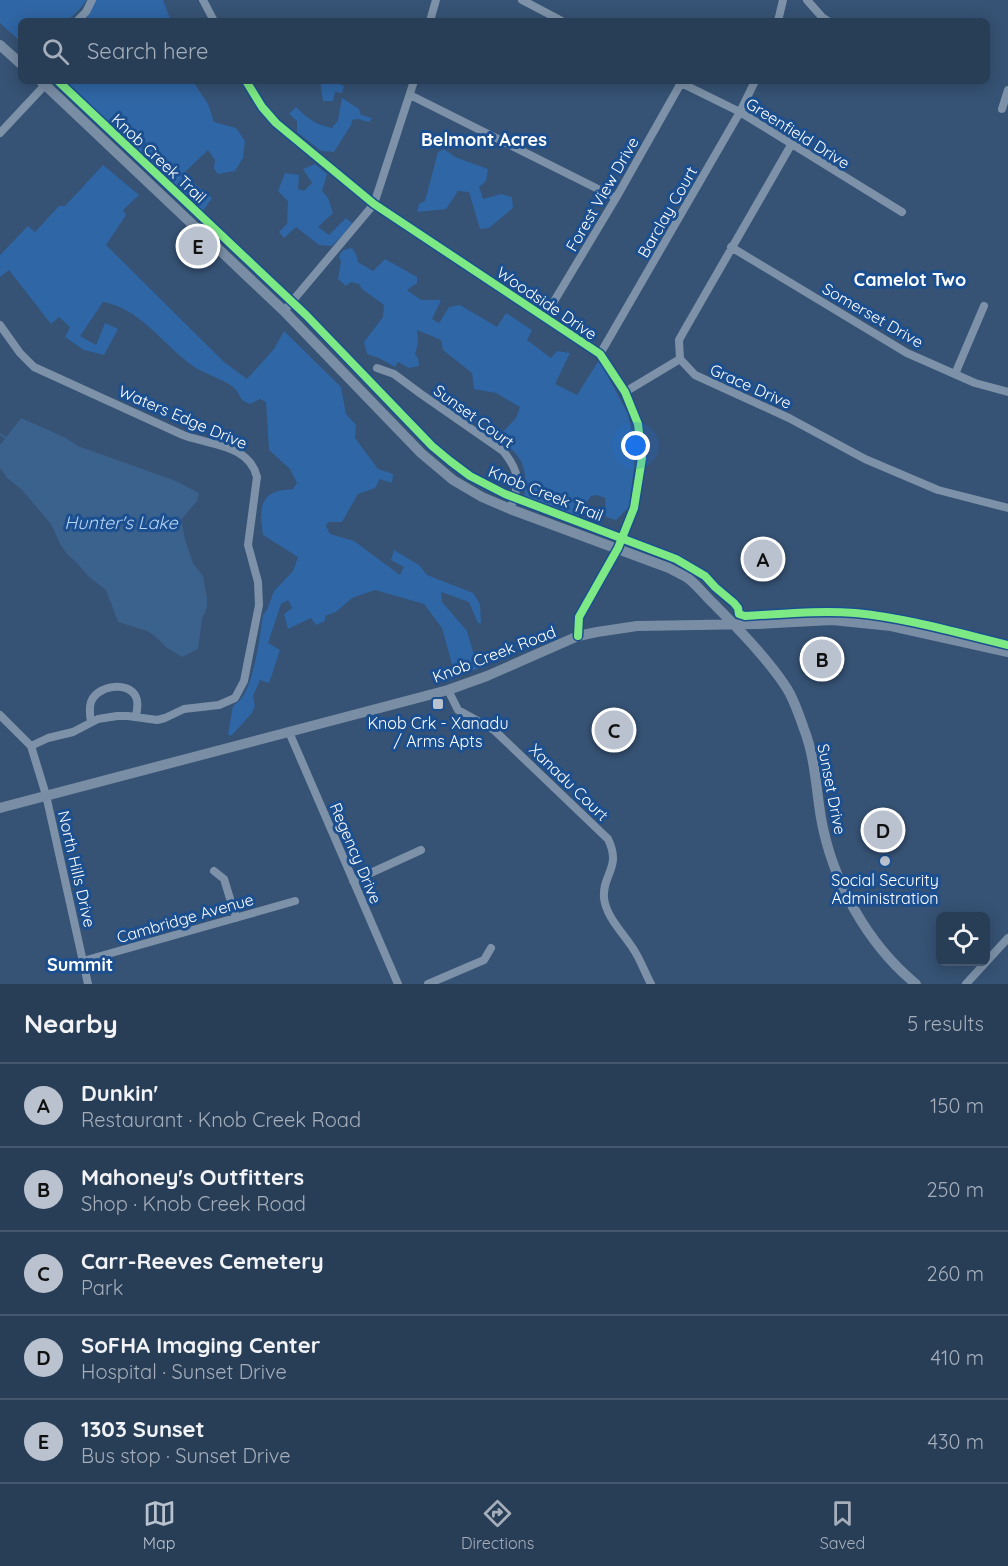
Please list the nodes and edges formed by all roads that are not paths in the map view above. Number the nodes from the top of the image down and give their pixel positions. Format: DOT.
graph roads {
  1 [pos="92,0"];
  2 [pos="203,0"];
  3 [pos="436,0"];
  4 [pos="522,0"];
  5 [pos="782,0"];
  6 [pos="807,0"];
  7 [pos="80,18"];
  8 [pos="212,18"];
  9 [pos="431,18"];
  10 [pos="556,18"];
  11 [pos="779,18"];
  12 [pos="824,18"];
  13 [pos="0,45"];
  14 [pos="18,58"];
  15 [pos="42,84"];
  16 [pos="44,84"];
  17 [pos="248,84"];
  18 [pos="413,84"];
  19 [pos="678,84"];
  20 [pos="683,84"];
  21 [pos="754,84"];
  22 [pos="1008,90"];
  23 [pos="410,95"];
  24 [pos="1002,109"];
  25 [pos="740,112"];
  26 [pos="0,133"];
  27 [pos="791,145"];
  28 [pos="616,198"];
  29 [pos="374,204"];
  30 [pos="902,212"];
  31 [pos="731,247"];
  32 [pos="984,306"];
  33 [pos="284,311"];
  34 [pos="544,318"];
  35 [pos="0,325"];
  36 [pos="600,354"];
  37 [pos="680,359"];
  38 [pos="377,368"];
  39 [pos="955,374"];
  40 [pos="625,392"];
  41 [pos="1008,392"];
  42 [pos="1008,508"];
  43 [pos="510,509"];
  44 [pos="618,548"];
  45 [pos="734,625"];
  46 [pos="578,636"];
  47 [pos="1008,652"];
  48 [pos="448,690"];
  49 [pos="0,715"];
  50 [pos="136,716"];
  51 [pos="91,722"];
  52 [pos="289,732"];
  53 [pos="31,746"];
  54 [pos="46,795"];
  55 [pos="0,808"];
  56 [pos="421,850"];
  57 [pos="214,871"];
  58 [pos="353,881"];
  59 [pos="295,901"];
  60 [pos="236,918"];
  61 [pos="1008,938"];
  62 [pos="491,948"];
  63 [pos="83,961"];
  64 [pos="88,984"];
  65 [pos="398,984"];
  66 [pos="428,984"];
  67 [pos="651,984"];
  68 [pos="916,984"];
  69 [pos="966,984"];
  1 -- 7 [label="street"];
  2 -- 8 [label="street"];
  3 -- 9 [label="street"];
  4 -- 10 [label="street"];
  5 -- 11 [label="street"];
  6 -- 12 [label="street"];
  13 -- 14 [label="main road"];
  15 -- 26 [label="street"];
  16 -- 33 [label="main road, Sunset Drive"];
  17 -- 29 [label="street, Woodside Drive"];
  18 -- 23 [label="street"];
  19 -- 28 [label="street, Forest View Drive"];
  20 -- 25 [label="street, Greenfield Drive"];
  21 -- 25 [label="street, Barclay Court"];
  22 -- 24 [label="street"];
  23 -- 28 [label="street"];
  23 -- 29 [label="street"];
  25 -- 27 [label="street, Greenfield Drive"];
  25 -- 36 [label="street, Barclay Court"];
  27 -- 30 [label="street, Greenfield Drive"];
  27 -- 31 [label="street"];
  28 -- 34 [label="street, Forest View Drive"];
  29 -- 33 [label="street"];
  29 -- 34 [label="street, Woodside Drive"];
  31 -- 37 [label="street"];
  31 -- 39 [label="street, Somerset Drive"];
  32 -- 39 [label="street"];
  33 -- 43 [label="main road, Sunset Drive"];
  34 -- 36 [label="street, Woodside Drive"];
  35 -- 50 [label="street, Waters Edge Drive"];
  36 -- 40 [label="street, Woodside Drive"];
  37 -- 40 [label="street"];
  37 -- 42 [label="street, Grace Drive"];
  38 -- 43 [label="street, Sunset Court"];
  39 -- 41 [label="street, Somerset Drive"];
  40 -- 44 [label="street, Woodside Drive"];
  43 -- 44 [label="main road, Sunset Drive"];
  44 -- 45 [label="main road, Sunset Drive"];
  44 -- 46 [label="street, Woodside Drive"];
  45 -- 46 [label="main road, Knob Creek Road"];
  45 -- 47 [label="main road, Knob Creek Road"];
  45 -- 68 [label="main road, Sunset Drive"];
  46 -- 48 [label="main road, Knob Creek Road"];
  48 -- 52 [label="main road, Knob Creek Road"];
  48 -- 67 [label="street, Xanadu Court"];
  49 -- 53 [label="street"];
  50 -- 51 [label="street, Waters Edge Drive"];
  50 -- 51 [label="street"];
  51 -- 53 [label="street, Waters Edge Drive"];
  52 -- 54 [label="main road, Knob Creek Road"];
  52 -- 58 [label="street, Regency Drive"];
  53 -- 54 [label="street, North Hills Drive"];
  54 -- 55 [label="main road, Knob Creek Road"];
  54 -- 63 [label="street, North Hills Drive"];
  56 -- 58 [label="street"];
  57 -- 60 [label="street"];
  58 -- 65 [label="street, Regency Drive"];
  59 -- 60 [label="street, Cambridge Avenue"];
  60 -- 63 [label="street, Cambridge Avenue"];
  61 -- 69 [label="street"];
  62 -- 66 [label="street"];
  63 -- 64 [label="street, North Hills Drive"];
}
